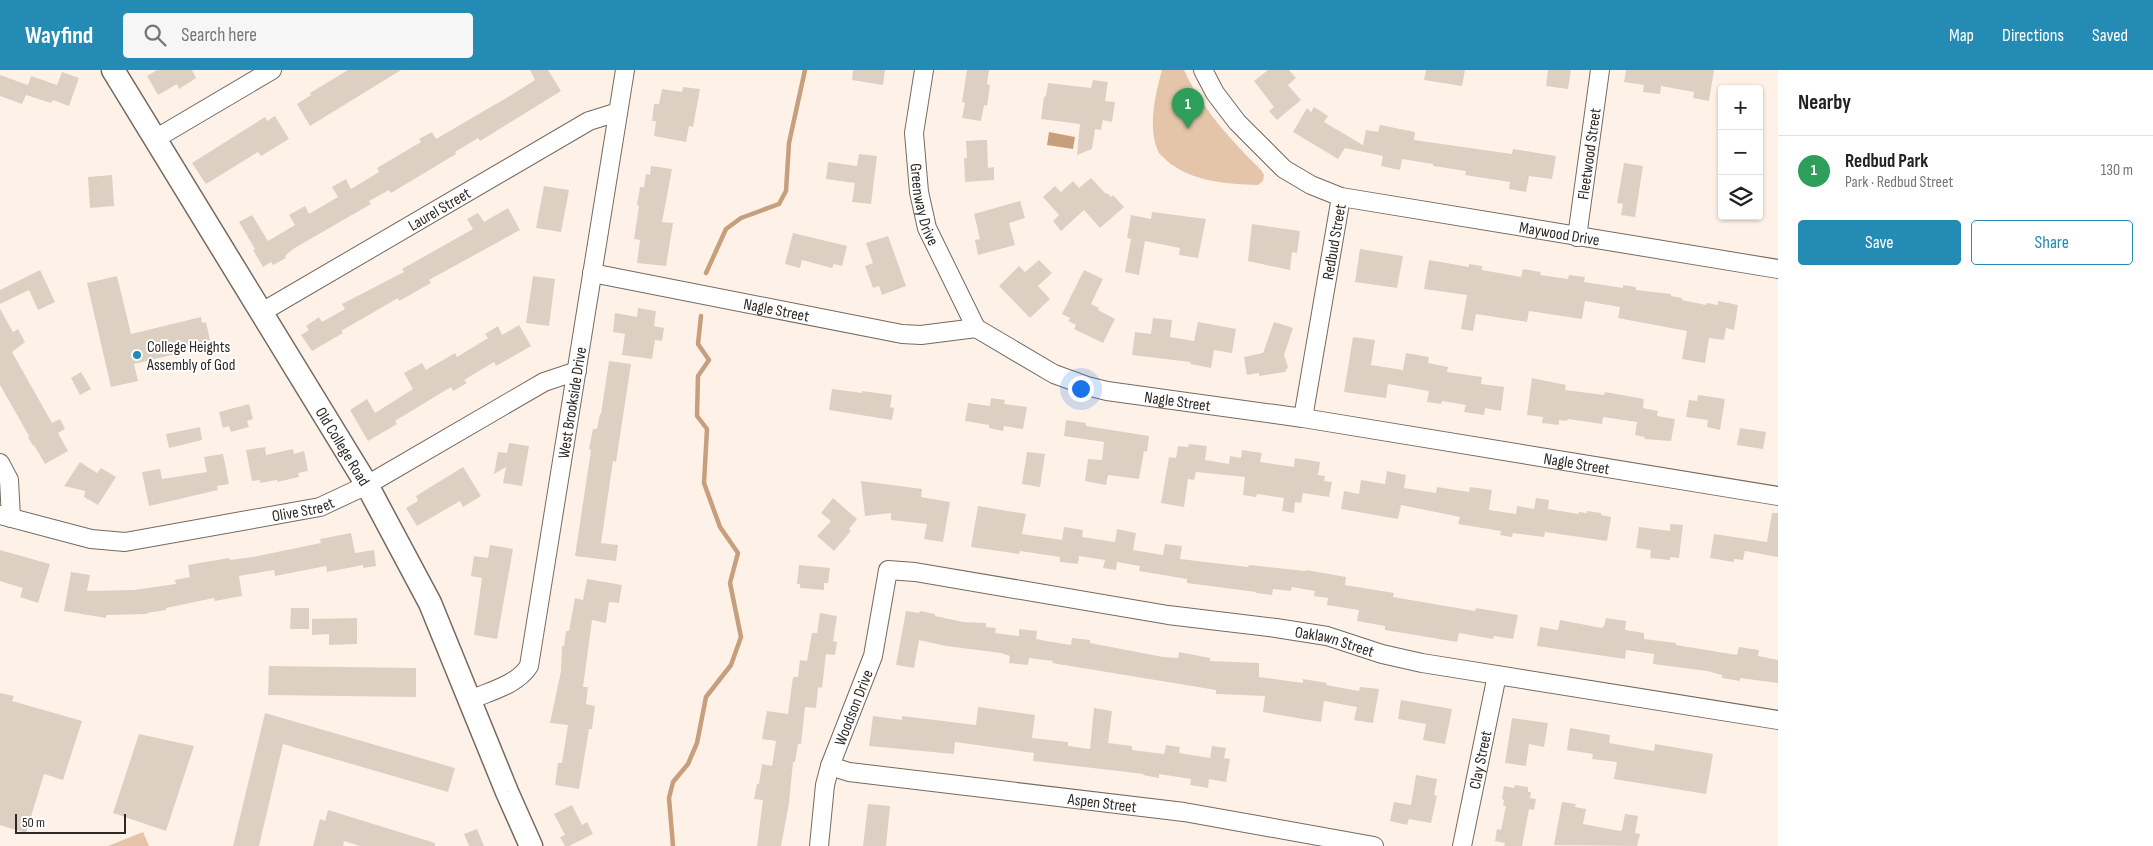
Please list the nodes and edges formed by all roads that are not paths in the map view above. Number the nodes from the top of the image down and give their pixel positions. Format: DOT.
graph roads {
  1 [pos="113,70"];
  2 [pos="272,70"];
  3 [pos="625,70"];
  4 [pos="924,70"];
  5 [pos="1203,70"];
  6 [pos="1600,70"];
  7 [pos="618,112"];
  8 [pos="156,138"];
  9 [pos="1341,197"];
  10 [pos="1577,237"];
  11 [pos="1778,269"];
  12 [pos="592,274"];
  13 [pos="262,312"];
  14 [pos="976,328"];
  15 [pos="577,371"];
  16 [pos="1303,418"];
  17 [pos="0,463"];
  18 [pos="367,485"];
  19 [pos="1778,496"];
  20 [pos="5,516"];
  21 [pos="888,570"];
  22 [pos="1497,675"];
  23 [pos="470,700"];
  24 [pos="1778,720"];
  25 [pos="830,766"];
  26 [pos="531,846"];
  27 [pos="818,846"];
  28 [pos="1374,846"];
  29 [pos="1462,846"];
  1 -- 8 [label="street, Old College Road"];
  2 -- 8 [label="street"];
  3 -- 7 [label="street, West Brookside Drive"];
  4 -- 14 [label="street, Greenway Drive"];
  5 -- 9 [label="street, Redbud Street"];
  6 -- 10 [label="street, Fleetwood Street"];
  7 -- 12 [label="street, West Brookside Drive"];
  7 -- 13 [label="street, Laurel Street"];
  8 -- 13 [label="street, Old College Road"];
  9 -- 10 [label="street, Maywood Drive"];
  9 -- 16 [label="street, Redbud Street"];
  10 -- 11 [label="street, Maywood Drive"];
  12 -- 14 [label="street, Nagle Street"];
  12 -- 15 [label="street, West Brookside Drive"];
  13 -- 18 [label="street, Old College Road"];
  14 -- 16 [label="street, Nagle Street"];
  15 -- 18 [label="street, Olive Street"];
  15 -- 23 [label="street, West Brookside Drive"];
  16 -- 19 [label="street, Nagle Street"];
  17 -- 20 [label="street"];
  18 -- 20 [label="street, Olive Street"];
  18 -- 23 [label="street, Old College Road"];
  21 -- 22 [label="street, Oaklawn Street"];
  21 -- 25 [label="street, Woodson Drive"];
  22 -- 24 [label="street, Oaklawn Street"];
  22 -- 29 [label="street, Clay Street"];
  23 -- 26 [label="street, Old College Road"];
  25 -- 27 [label="street, Woodson Drive"];
  25 -- 28 [label="street, Aspen Street"];
}
